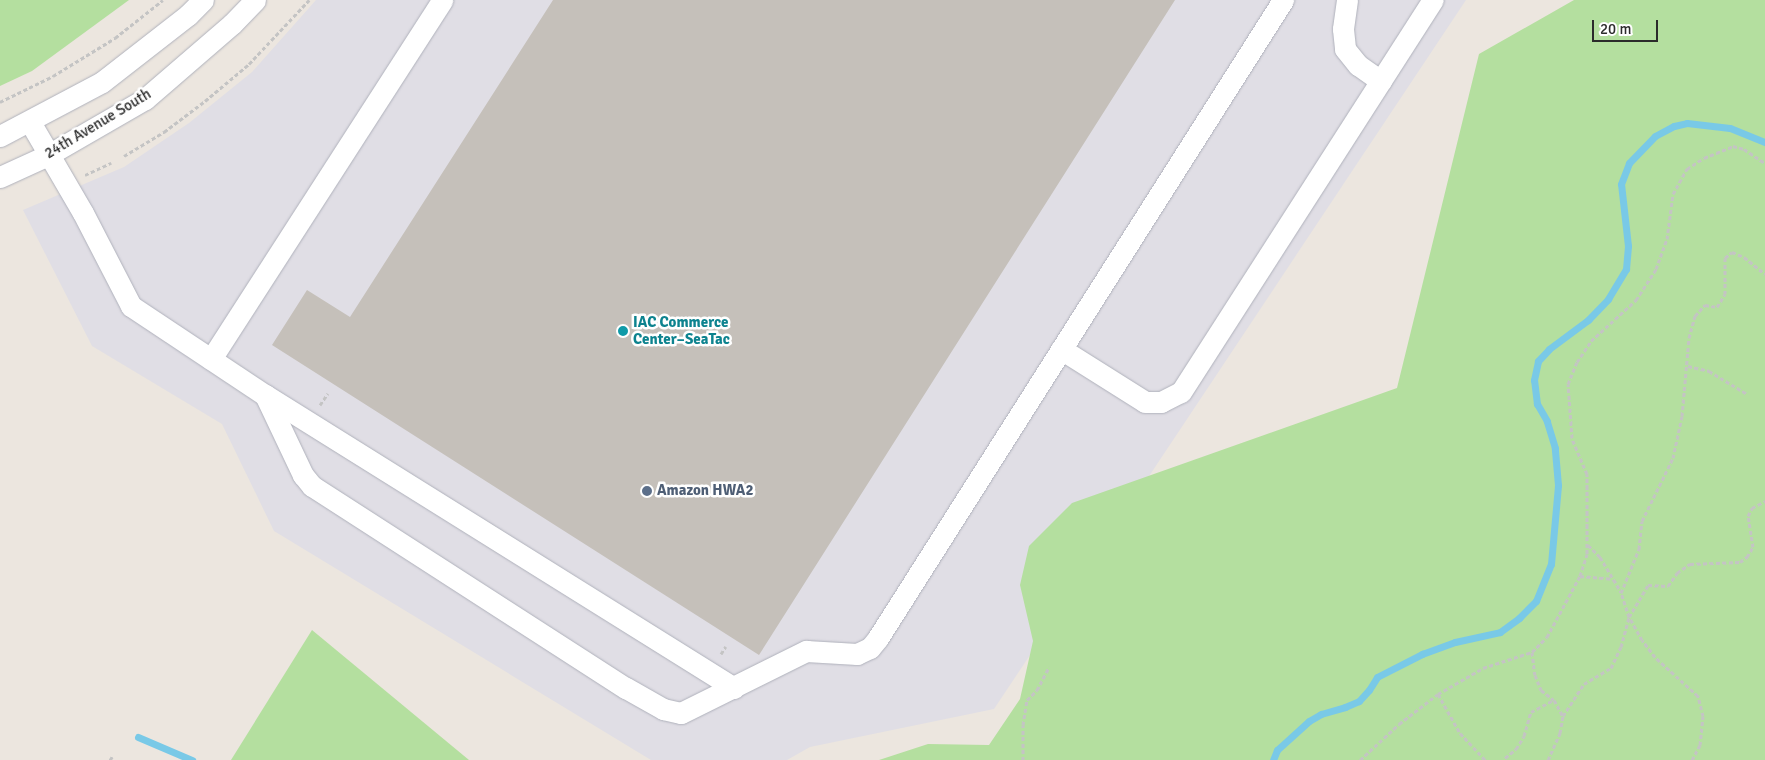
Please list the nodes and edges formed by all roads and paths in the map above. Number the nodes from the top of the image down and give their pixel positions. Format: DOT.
graph roads {
  1 [pos="163,0"];
  2 [pos="203,0"];
  3 [pos="255,0"];
  4 [pos="308,0"];
  5 [pos="442,0"];
  6 [pos="1283,0"];
  7 [pos="1347,0"];
  8 [pos="1433,0"];
  9 [pos="1381,81"];
  10 [pos="0,102"];
  11 [pos="30,122"];
  12 [pos="0,136"];
  13 [pos="48,155"];
  14 [pos="124,156"];
  15 [pos="1765,163"];
  16 [pos="0,177"];
  17 [pos="1765,274"];
  18 [pos="1061,350"];
  19 [pos="211,359"];
  20 [pos="1688,366"];
  21 [pos="328,393"];
  22 [pos="265,394"];
  23 [pos="1747,394"];
  24 [pos="318,409"];
  25 [pos="1765,501"];
  26 [pos="1587,544"];
  27 [pos="1580,576"];
  28 [pos="1612,579"];
  29 [pos="1621,593"];
  30 [pos="1629,617"];
  31 [pos="1532,652"];
  32 [pos="1049,667"];
  33 [pos="734,688"];
  34 [pos="1438,694"];
  35 [pos="1554,700"];
  36 [pos="1563,716"];
  37 [pos="1506,759"];
  38 [pos="1023,760"];
  39 [pos="1360,760"];
  40 [pos="1484,760"];
  41 [pos="1501,760"];
  42 [pos="1548,760"];
  43 [pos="1692,760"];
  1 -- 10 [label="path"];
  2 -- 11 [label="street"];
  3 -- 13 [label="street, 24th Avenue South"];
  4 -- 14 [label="path"];
  5 -- 19 [label="street"];
  6 -- 18 [label="street"];
  7 -- 9 [label="street"];
  8 -- 9 [label="street"];
  9 -- 18 [label="street"];
  11 -- 12 [label="street"];
  11 -- 13 [label="street"];
  13 -- 16 [label="street, 24th Avenue South"];
  13 -- 19 [label="street"];
  15 -- 26 [label="path"];
  17 -- 20 [label="path"];
  18 -- 33 [label="street"];
  19 -- 22 [label="street"];
  20 -- 23 [label="path"];
  20 -- 29 [label="path"];
  21 -- 24 [label="path"];
  22 -- 33 [label="street"];
  22 -- 33 [label="street"];
  25 -- 30 [label="path"];
  26 -- 27 [label="path"];
  26 -- 28 [label="path"];
  27 -- 28 [label="path"];
  27 -- 31 [label="path"];
  28 -- 29 [label="path"];
  29 -- 30 [label="path"];
  30 -- 36 [label="path"];
  30 -- 43 [label="path"];
  31 -- 34 [label="path"];
  31 -- 35 [label="path"];
  32 -- 38 [label="path"];
  34 -- 39 [label="path"];
  34 -- 40 [label="path"];
  35 -- 36 [label="path"];
  35 -- 37 [label="path"];
  36 -- 42 [label="path"];
  37 -- 41 [label="path"];
}
